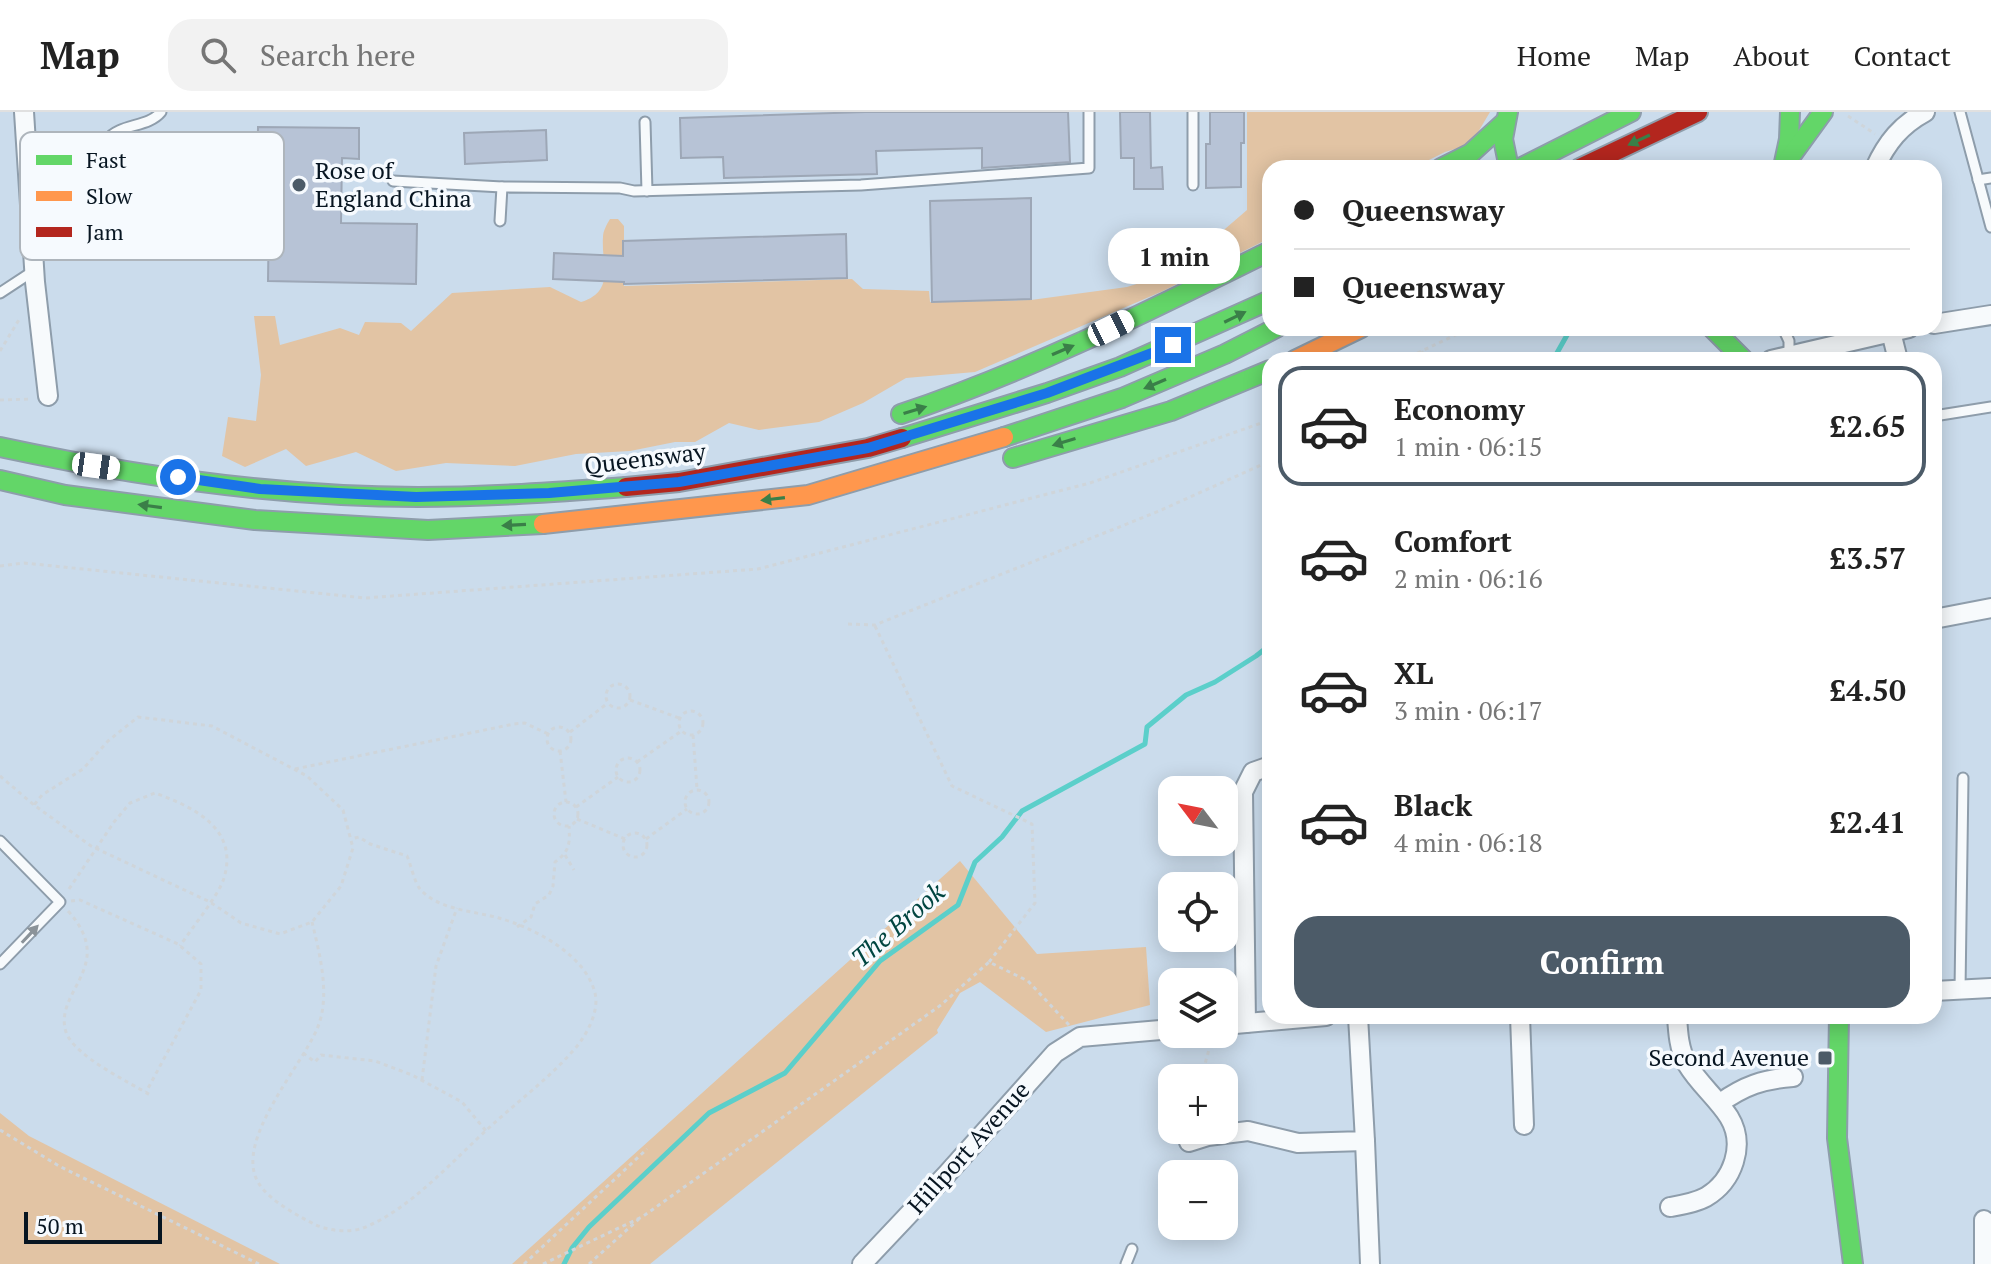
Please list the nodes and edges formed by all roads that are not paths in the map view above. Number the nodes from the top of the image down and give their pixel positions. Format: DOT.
graph roads {
  1 [pos="24,112"];
  2 [pos="161,112"];
  3 [pos="1089,112"];
  4 [pos="1193,112"];
  5 [pos="1631,112"];
  6 [pos="1698,112"];
  7 [pos="1790,112"];
  8 [pos="1823,112"];
  9 [pos="1925,112"];
  10 [pos="1960,112"];
  11 [pos="1507,117"];
  12 [pos="645,122"];
  13 [pos="25,132"];
  14 [pos="121,132"];
  15 [pos="1457,160"];
  16 [pos="1511,160"];
  17 [pos="1520,160"];
  18 [pos="1597,160"];
  19 [pos="1785,160"];
  20 [pos="1789,160"];
  21 [pos="1879,160"];
  22 [pos="1991,178"];
  23 [pos="1978,180"];
  24 [pos="393,181"];
  25 [pos="1193,185"];
  26 [pos="502,187"];
  27 [pos="647,191"];
  28 [pos="500,221"];
  29 [pos="1991,227"];
  30 [pos="1262,255"];
  31 [pos="34,260"];
  32 [pos="35,270"];
  33 [pos="0,293"];
  34 [pos="1262,304"];
  35 [pos="1991,315"];
  36 [pos="1942,323"];
  37 [pos="1262,335"];
  38 [pos="1344,336"];
  39 [pos="1720,336"];
  40 [pos="1867,336"];
  41 [pos="1312,352"];
  42 [pos="1738,352"];
  43 [pos="1798,352"];
  44 [pos="1262,373"];
  45 [pos="48,396"];
  46 [pos="1991,407"];
  47 [pos="1942,415"];
  48 [pos="885,419"];
  49 [pos="826,437"];
  50 [pos="0,447"];
  51 [pos="0,480"];
  52 [pos="679,482"];
  53 [pos="808,495"];
  54 [pos="1991,608"];
  55 [pos="1942,617"];
  56 [pos="1262,769"];
  57 [pos="1963,778"];
  58 [pos="0,842"];
  59 [pos="0,964"];
  60 [pos="1991,988"];
  61 [pos="1960,990"];
  62 [pos="1942,991"];
  63 [pos="1262,1022"];
  64 [pos="1246,1023"];
  65 [pos="1238,1024"];
  66 [pos="1358,1024"];
  67 [pos="1520,1024"];
  68 [pos="1678,1024"];
  69 [pos="1839,1024"];
  70 [pos="1158,1030"];
  71 [pos="1793,1077"];
  72 [pos="1720,1103"];
  73 [pos="1524,1125"];
  74 [pos="1238,1132"];
  75 [pos="1365,1141"];
  76 [pos="1670,1207"];
  77 [pos="1984,1220"];
  78 [pos="1132,1249"];
  79 [pos="862,1264"];
  80 [pos="1126,1264"];
  81 [pos="1370,1264"];
  82 [pos="1853,1264"];
  83 [pos="1984,1264"];
  1 -- 13 [label="street"];
  2 -- 14 [label="lane"];
  3 -- 27 [label="lane"];
  4 -- 25 [label="lane"];
  5 -- 17 [label="main road"];
  6 -- 18 [label="main road, one-way"];
  7 -- 19 [label="main road"];
  8 -- 20 [label="main road"];
  9 -- 21 [label="street"];
  10 -- 23 [label="lane"];
  11 -- 15 [label="main road"];
  11 -- 16 [label="main road"];
  12 -- 27 [label="lane"];
  22 -- 23 [label="lane"];
  23 -- 29 [label="lane"];
  24 -- 26 [label="lane"];
  26 -- 27 [label="lane"];
  26 -- 28 [label="lane"];
  48 -- 30 [label="main road, one-way"];
  31 -- 32 [label="street"];
  32 -- 33 [label="lane"];
  32 -- 45 [label="street"];
  52 -- 34 [label="main road, Queensway, one-way"];
  35 -- 36 [label="street"];
  37 -- 53 [label="main road, one-way"];
  38 -- 41 [label="main road"];
  39 -- 42 [label="main road"];
  40 -- 43 [label="street"];
  44 -- 53 [label="main road, one-way"];
  46 -- 47 [label="lane"];
  49 -- 52 [label="main road"];
  50 -- 52 [label="main road, Queensway"];
  53 -- 51 [label="main road, one-way"];
  54 -- 55 [label="street"];
  56 -- 64 [label="street"];
  57 -- 61 [label="lane"];
  59 -- 58 [label="lane, one-way"];
  60 -- 61 [label="street"];
  61 -- 62 [label="street"];
  63 -- 64 [label="street"];
  64 -- 65 [label="street"];
  66 -- 75 [label="street"];
  67 -- 73 [label="street"];
  68 -- 72 [label="street"];
  69 -- 82 [label="main road"];
  70 -- 79 [label="street, Hillport Avenue"];
  71 -- 72 [label="street"];
  72 -- 76 [label="street"];
  74 -- 75 [label="street"];
  75 -- 81 [label="street"];
  77 -- 83 [label="street"];
  78 -- 80 [label="lane"];
}
